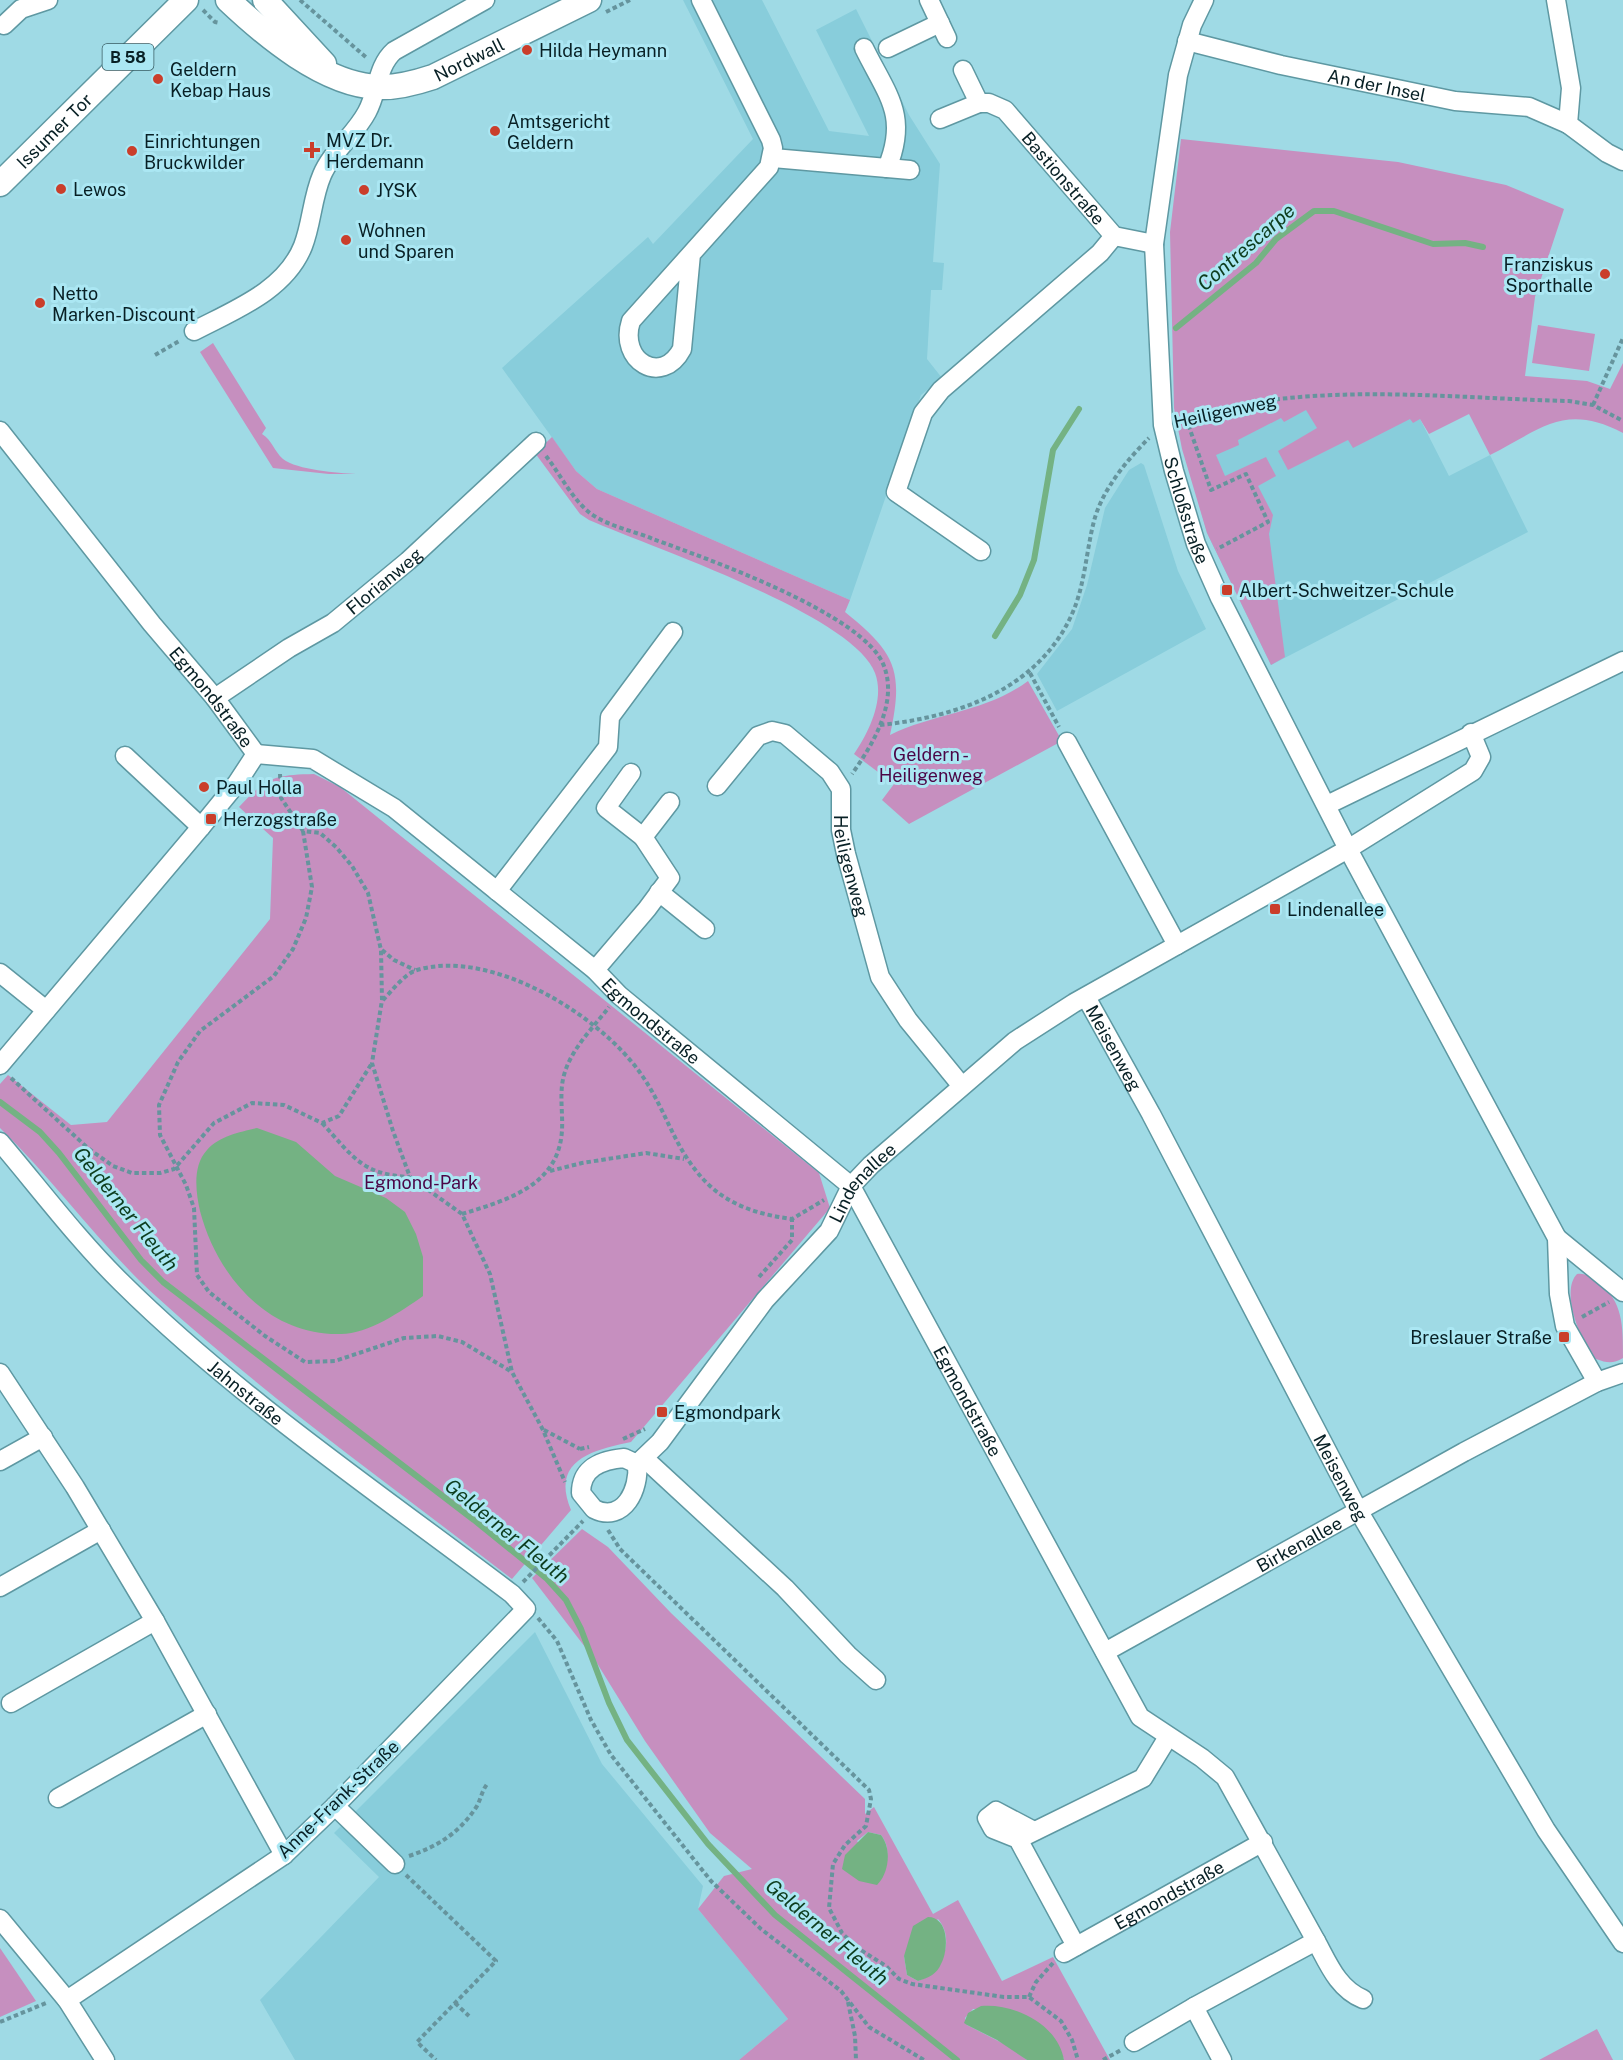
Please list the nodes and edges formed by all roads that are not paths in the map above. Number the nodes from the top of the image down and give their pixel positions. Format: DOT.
graph roads {
  1 [pos="48,0"];
  2 [pos="186,0"];
  3 [pos="228,0"];
  4 [pos="265,0"];
  5 [pos="485,0"];
  6 [pos="589,0"];
  7 [pos="701,0"];
  8 [pos="929,0"];
  9 [pos="1204,0"];
  10 [pos="1556,0"];
  11 [pos="3,25"];
  12 [pos="1187,41"];
  13 [pos="864,48"];
  14 [pos="888,48"];
  15 [pos="963,70"];
  16 [pos="334,75"];
  17 [pos="378,87"];
  18 [pos="979,103"];
  19 [pos="940,119"];
  20 [pos="1568,124"];
  21 [pos="772,158"];
  22 [pos="1623,161"];
  23 [pos="888,168"];
  24 [pos="910,170"];
  25 [pos="0,184"];
  26 [pos="1114,236"];
  27 [pos="1154,244"];
  28 [pos="691,254"];
  29 [pos="194,332"];
  30 [pos="0,431"];
  31 [pos="536,442"];
  32 [pos="981,551"];
  33 [pos="673,632"];
  34 [pos="1622,663"];
  35 [pos="215,698"];
  36 [pos="1471,733"];
  37 [pos="1067,742"];
  38 [pos="256,754"];
  39 [pos="125,756"];
  40 [pos="632,773"];
  41 [pos="717,786"];
  42 [pos="670,802"];
  43 [pos="1327,805"];
  44 [pos="201,827"];
  45 [pos="643,837"];
  46 [pos="1348,849"];
  47 [pos="497,891"];
  48 [pos="660,892"];
  49 [pos="705,929"];
  50 [pos="1177,945"];
  51 [pos="595,970"];
  52 [pos="0,973"];
  53 [pos="1086,997"];
  54 [pos="46,1010"];
  55 [pos="5,1071"];
  56 [pos="961,1085"];
  57 [pos="0,1142"];
  58 [pos="851,1186"];
  59 [pos="1557,1238"];
  60 [pos="1618,1296"];
  61 [pos="0,1373"];
  62 [pos="1623,1373"];
  63 [pos="1597,1382"];
  64 [pos="42,1437"];
  65 [pos="0,1461"];
  66 [pos="640,1461"];
  67 [pos="1358,1510"];
  68 [pos="101,1530"];
  69 [pos="0,1587"];
  70 [pos="526,1608"];
  71 [pos="155,1621"];
  72 [pos="1105,1652"];
  73 [pos="876,1680"];
  74 [pos="11,1703"];
  75 [pos="207,1714"];
  76 [pos="1168,1737"];
  77 [pos="58,1798"];
  78 [pos="335,1806"];
  79 [pos="1263,1842"];
  80 [pos="284,1855"];
  81 [pos="396,1865"];
  82 [pos="0,1918"];
  83 [pos="1316,1941"];
  84 [pos="1623,1943"];
  85 [pos="1363,1999"];
  86 [pos="66,2000"];
  87 [pos="1194,2007"];
  88 [pos="1134,2042"];
  89 [pos="105,2060"];
  90 [pos="1222,2060"];
  1 -- 11 [label="street"];
  2 -- 25 [label="main road, Issumer Tor / B 58"];
  3 -- 16 [label="main road, Nordwall"];
  4 -- 16 [label="main road"];
  5 -- 17 [label="street"];
  6 -- 17 [label="main road, Nordwall"];
  7 -- 21 [label="street"];
  8 -- 14 [label="street"];
  9 -- 12 [label="street, Schloßstraße"];
  10 -- 20 [label="street"];
  12 -- 20 [label="street, An der Insel"];
  12 -- 27 [label="street, Schloßstraße"];
  13 -- 23 [label="street"];
  15 -- 18 [label="street"];
  16 -- 17 [label="main road, Nordwall"];
  17 -- 29 [label="street"];
  18 -- 19 [label="street"];
  18 -- 26 [label="street, Bastionstraße"];
  20 -- 22 [label="street, An der Insel"];
  21 -- 23 [label="street"];
  21 -- 28 [label="street"];
  23 -- 24 [label="street"];
  26 -- 27 [label="street, Bastionstraße"];
  26 -- 32 [label="street"];
  27 -- 43 [label="street, Schloßstraße"];
  28 -- 28 [label="street"];
  30 -- 35 [label="street, Egmondstraße"];
  31 -- 35 [label="street, Florianweg"];
  33 -- 47 [label="street"];
  34 -- 36 [label="street"];
  35 -- 38 [label="street, Egmondstraße"];
  36 -- 43 [label="street"];
  36 -- 46 [label="street, Lindenallee"];
  37 -- 50 [label="street"];
  38 -- 44 [label="street"];
  38 -- 47 [label="street, Egmondstraße"];
  39 -- 44 [label="street"];
  40 -- 45 [label="street"];
  41 -- 56 [label="street, Heiligenweg"];
  42 -- 45 [label="street"];
  43 -- 46 [label="street, Schloßstraße"];
  44 -- 54 [label="street"];
  45 -- 48 [label="street"];
  46 -- 50 [label="street, Lindenallee"];
  46 -- 59 [label="street"];
  47 -- 51 [label="street, Egmondstraße"];
  48 -- 49 [label="street"];
  48 -- 51 [label="street"];
  50 -- 53 [label="street, Lindenallee"];
  51 -- 58 [label="street, Egmondstraße"];
  52 -- 54 [label="street"];
  53 -- 56 [label="street, Lindenallee"];
  53 -- 67 [label="street, Meisenweg"];
  54 -- 55 [label="street"];
  56 -- 58 [label="street, Lindenallee"];
  57 -- 70 [label="street, Jahnstraße"];
  58 -- 66 [label="street, Lindenallee"];
  58 -- 72 [label="street, Egmondstraße"];
  59 -- 60 [label="street"];
  59 -- 63 [label="street"];
  61 -- 64 [label="street"];
  62 -- 63 [label="street, Birkenallee"];
  63 -- 67 [label="street, Birkenallee"];
  64 -- 65 [label="street"];
  64 -- 68 [label="street"];
  66 -- 66 [label="street"];
  66 -- 73 [label="street"];
  67 -- 72 [label="street, Birkenallee"];
  67 -- 84 [label="street, Meisenweg"];
  68 -- 69 [label="street"];
  68 -- 71 [label="street"];
  70 -- 78 [label="street, Anne-Frank-Straße"];
  71 -- 74 [label="street"];
  71 -- 75 [label="street"];
  72 -- 76 [label="street, Egmondstraße"];
  75 -- 77 [label="street"];
  75 -- 80 [label="street"];
  76 -- 79 [label="street, Egmondstraße"];
  76 -- 79 [label="street, Egmondstraße"];
  78 -- 80 [label="street, Anne-Frank-Straße"];
  78 -- 81 [label="street"];
  79 -- 83 [label="street, Egmondstraße"];
  80 -- 86 [label="street, Anne-Frank-Straße"];
  82 -- 86 [label="street"];
  83 -- 85 [label="street, Egmondstraße"];
  83 -- 87 [label="street"];
  86 -- 89 [label="street"];
  87 -- 88 [label="street"];
  87 -- 90 [label="street"];
}
